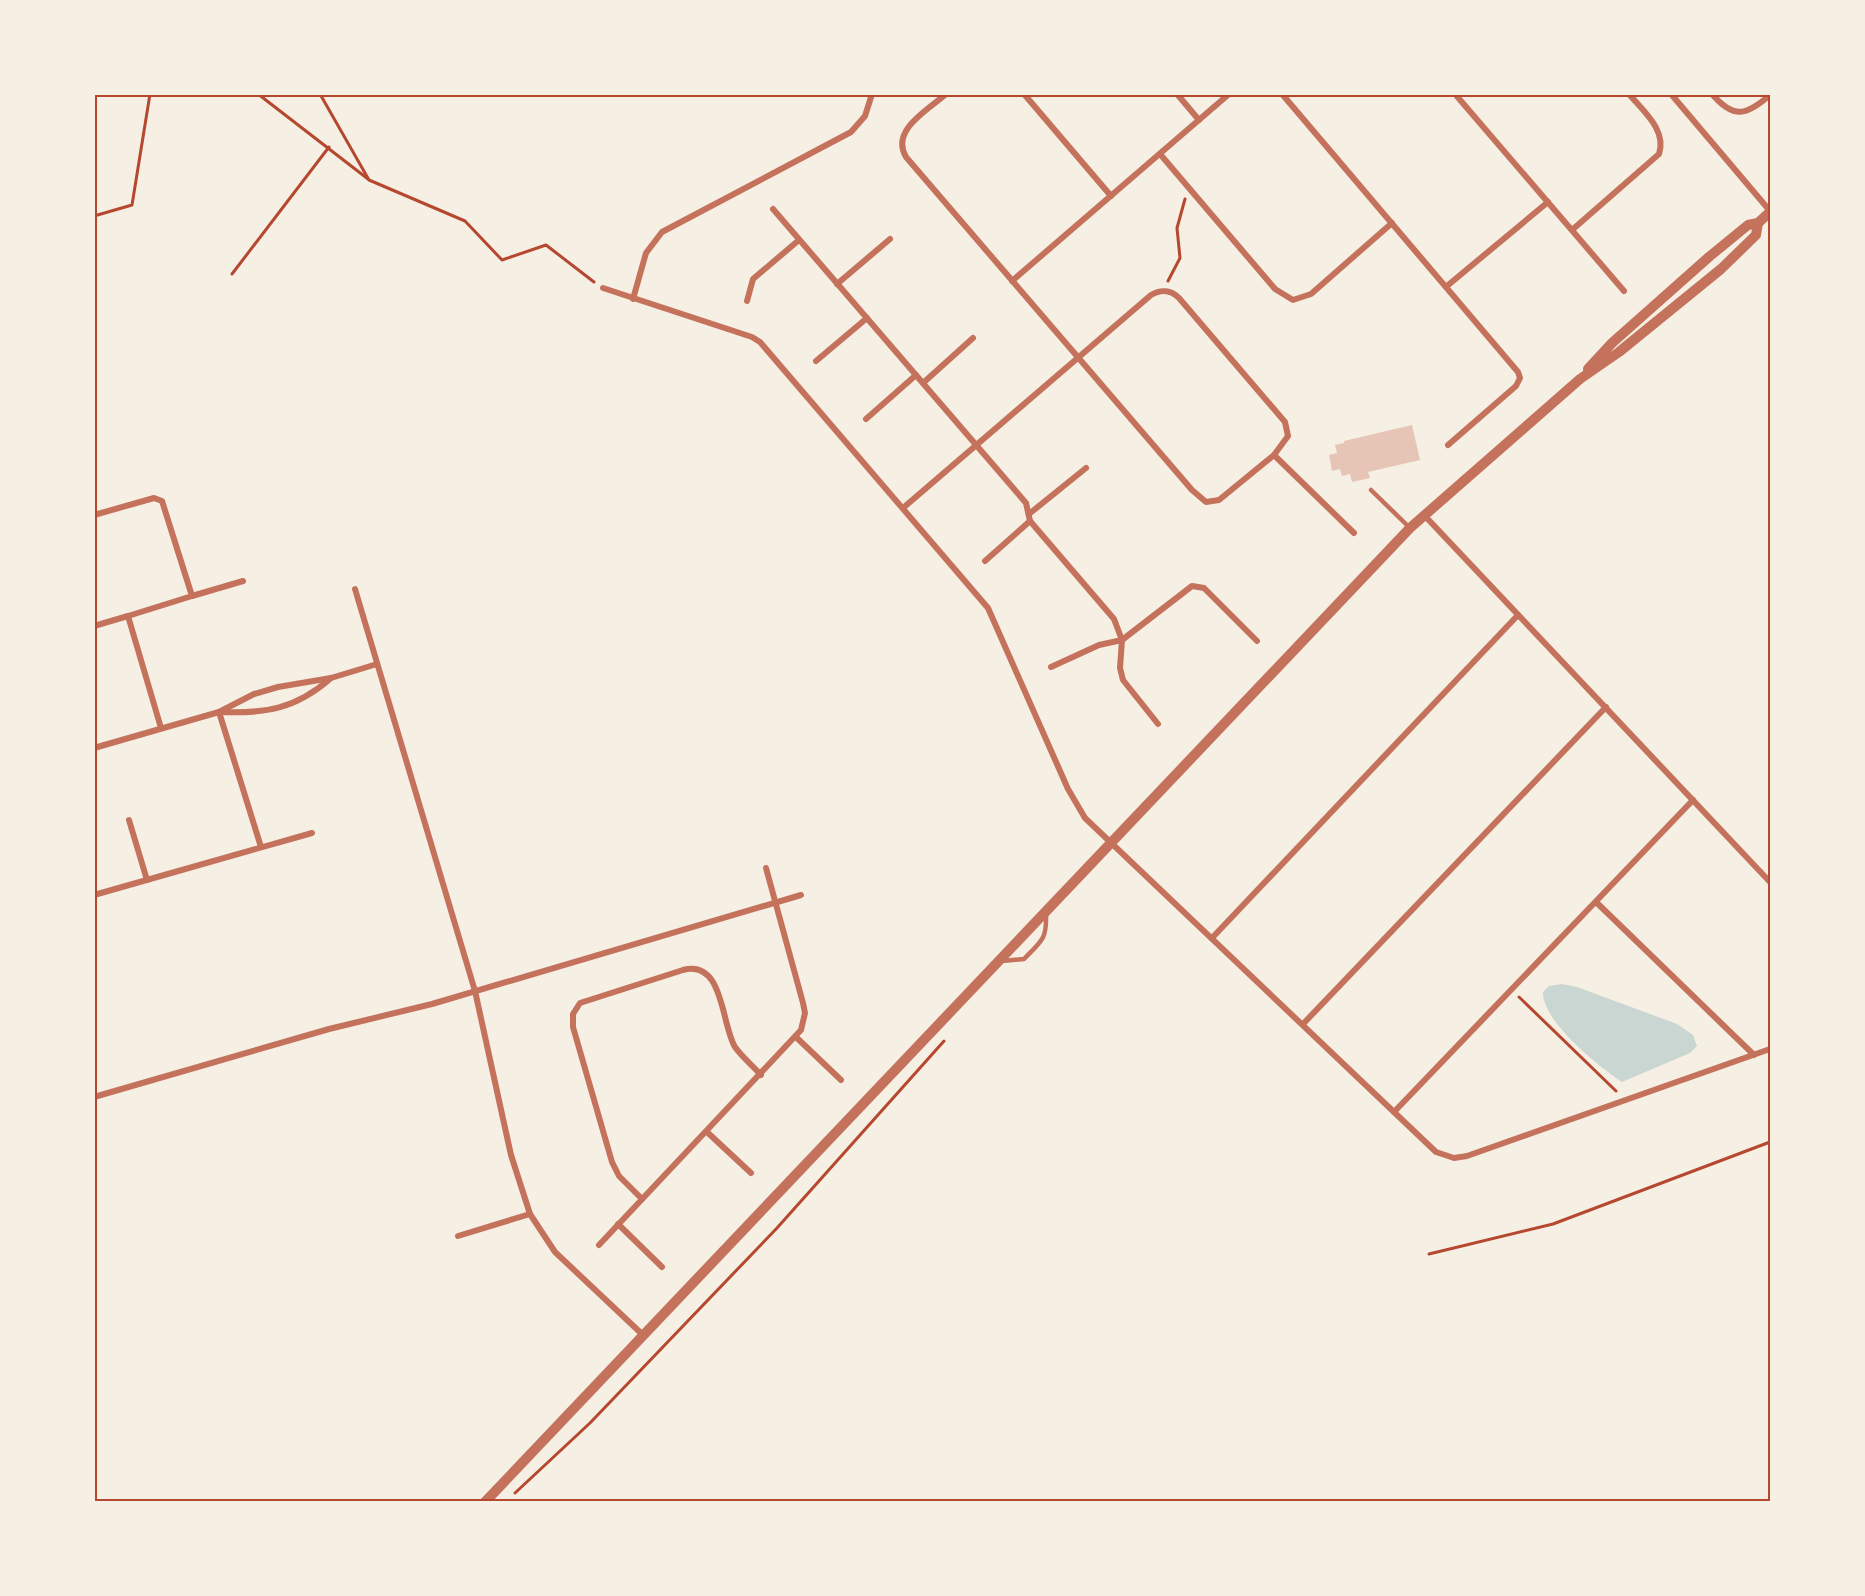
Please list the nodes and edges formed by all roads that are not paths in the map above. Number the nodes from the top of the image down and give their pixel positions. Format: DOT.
graph roads {
  1 [pos="872,94"];
  2 [pos="946,94"];
  3 [pos="1024,94"];
  4 [pos="1177,94"];
  5 [pos="1229,94"];
  6 [pos="1282,94"];
  7 [pos="1455,94"];
  8 [pos="1629,94"];
  9 [pos="1671,94"];
  10 [pos="1712,94"];
  11 [pos="1770,95"];
  12 [pos="1199,120"];
  13 [pos="1160,154"];
  14 [pos="1111,196"];
  15 [pos="1548,202"];
  16 [pos="773,209"];
  17 [pos="1770,211"];
  18 [pos="1392,223"];
  19 [pos="1758,223"];
  20 [pos="1572,230"];
  21 [pos="890,239"];
  22 [pos="799,240"];
  23 [pos="1012,281"];
  24 [pos="837,284"];
  25 [pos="1447,286"];
  26 [pos="603,288"];
  27 [pos="1624,291"];
  28 [pos="633,299"];
  29 [pos="747,300"];
  30 [pos="867,318"];
  31 [pos="973,338"];
  32 [pos="1078,357"];
  33 [pos="816,361"];
  34 [pos="916,375"];
  35 [pos="1580,379"];
  36 [pos="923,383"];
  37 [pos="866,419"];
  38 [pos="976,445"];
  39 [pos="1448,445"];
  40 [pos="1274,455"];
  41 [pos="1086,468"];
  42 [pos="1371,490"];
  43 [pos="903,508"];
  44 [pos="94,515"];
  45 [pos="1424,515"];
  46 [pos="1030,518"];
  47 [pos="1410,528"];
  48 [pos="1354,533"];
  49 [pos="985,561"];
  50 [pos="243,581"];
  51 [pos="354,589"];
  52 [pos="192,596"];
  53 [pos="1518,615"];
  54 [pos="128,616"];
  55 [pos="94,626"];
  56 [pos="1122,640"];
  57 [pos="1257,641"];
  58 [pos="377,664"];
  59 [pos="1051,667"];
  60 [pos="331,678"];
  61 [pos="1606,707"];
  62 [pos="219,712"];
  63 [pos="1158,724"];
  64 [pos="161,729"];
  65 [pos="94,748"];
  66 [pos="1693,800"];
  67 [pos="129,820"];
  68 [pos="312,833"];
  69 [pos="1111,843"];
  70 [pos="261,847"];
  71 [pos="766,868"];
  72 [pos="147,880"];
  73 [pos="1770,882"];
  74 [pos="801,895"];
  75 [pos="94,896"];
  76 [pos="776,902"];
  77 [pos="1596,902"];
  78 [pos="1046,912"];
  79 [pos="1212,938"];
  80 [pos="999,960"];
  81 [pos="475,991"];
  82 [pos="1303,1024"];
  83 [pos="796,1038"];
  84 [pos="1770,1049"];
  85 [pos="1754,1055"];
  86 [pos="761,1075"];
  87 [pos="841,1080"];
  88 [pos="94,1097"];
  89 [pos="1394,1112"];
  90 [pos="707,1132"];
  91 [pos="751,1173"];
  92 [pos="642,1199"];
  93 [pos="530,1214"];
  94 [pos="618,1224"];
  95 [pos="458,1236"];
  96 [pos="599,1245"];
  97 [pos="662,1267"];
  98 [pos="643,1335"];
  99 [pos="485,1502"];
  1 -- 28 [label="street"];
  2 -- 23 [label="street"];
  3 -- 14 [label="street"];
  4 -- 12 [label="street"];
  5 -- 12 [label="street"];
  6 -- 18 [label="street"];
  7 -- 15 [label="street"];
  8 -- 20 [label="street"];
  9 -- 17 [label="street"];
  10 -- 11 [label="street"];
  12 -- 13 [label="street"];
  13 -- 14 [label="street"];
  13 -- 18 [label="street"];
  14 -- 23 [label="street"];
  15 -- 20 [label="street"];
  15 -- 25 [label="street"];
  16 -- 22 [label="street"];
  17 -- 19 [label="street"];
  18 -- 25 [label="street"];
  19 -- 35 [label="street"];
  19 -- 35 [label="street"];
  20 -- 27 [label="street"];
  21 -- 24 [label="street"];
  22 -- 24 [label="street"];
  22 -- 29 [label="street"];
  23 -- 32 [label="street"];
  24 -- 30 [label="street"];
  25 -- 39 [label="street"];
  26 -- 28 [label="street"];
  28 -- 43 [label="street"];
  30 -- 33 [label="street"];
  30 -- 34 [label="street"];
  31 -- 36 [label="street"];
  32 -- 38 [label="street"];
  32 -- 40 [label="street"];
  32 -- 40 [label="street"];
  34 -- 36 [label="street"];
  34 -- 37 [label="street"];
  35 -- 45 [label="street"];
  36 -- 38 [label="street"];
  38 -- 43 [label="street"];
  38 -- 46 [label="street"];
  40 -- 48 [label="street"];
  41 -- 46 [label="street"];
  42 -- 47 [label="lane"];
  43 -- 69 [label="street"];
  44 -- 52 [label="street"];
  45 -- 47 [label="street"];
  45 -- 53 [label="street"];
  46 -- 49 [label="street"];
  46 -- 56 [label="street"];
  47 -- 69 [label="street"];
  50 -- 52 [label="street"];
  51 -- 58 [label="street"];
  52 -- 54 [label="street"];
  53 -- 61 [label="street"];
  53 -- 79 [label="street"];
  54 -- 55 [label="street"];
  54 -- 64 [label="street"];
  56 -- 57 [label="street"];
  56 -- 59 [label="street"];
  56 -- 63 [label="street"];
  58 -- 60 [label="street"];
  58 -- 81 [label="street"];
  60 -- 62 [label="street"];
  60 -- 62 [label="street"];
  61 -- 66 [label="street"];
  61 -- 82 [label="street"];
  62 -- 64 [label="street"];
  62 -- 70 [label="street"];
  64 -- 65 [label="street"];
  66 -- 73 [label="street"];
  66 -- 77 [label="street"];
  67 -- 72 [label="street"];
  68 -- 70 [label="street"];
  69 -- 78 [label="street"];
  69 -- 79 [label="street"];
  70 -- 72 [label="street"];
  71 -- 76 [label="street"];
  72 -- 75 [label="street"];
  74 -- 76 [label="street"];
  76 -- 81 [label="street"];
  76 -- 83 [label="street"];
  77 -- 85 [label="street"];
  77 -- 89 [label="street"];
  78 -- 80 [label="street"];
  78 -- 80 [label="lane"];
  79 -- 82 [label="street"];
  80 -- 98 [label="street"];
  81 -- 88 [label="street"];
  81 -- 93 [label="street"];
  82 -- 89 [label="street"];
  83 -- 86 [label="street"];
  83 -- 87 [label="street"];
  84 -- 85 [label="street"];
  85 -- 89 [label="street"];
  86 -- 90 [label="street"];
  86 -- 92 [label="street"];
  90 -- 91 [label="street"];
  90 -- 92 [label="street"];
  92 -- 94 [label="street"];
  93 -- 95 [label="street"];
  93 -- 98 [label="street"];
  94 -- 96 [label="street"];
  94 -- 97 [label="street"];
  98 -- 99 [label="street"];
}
